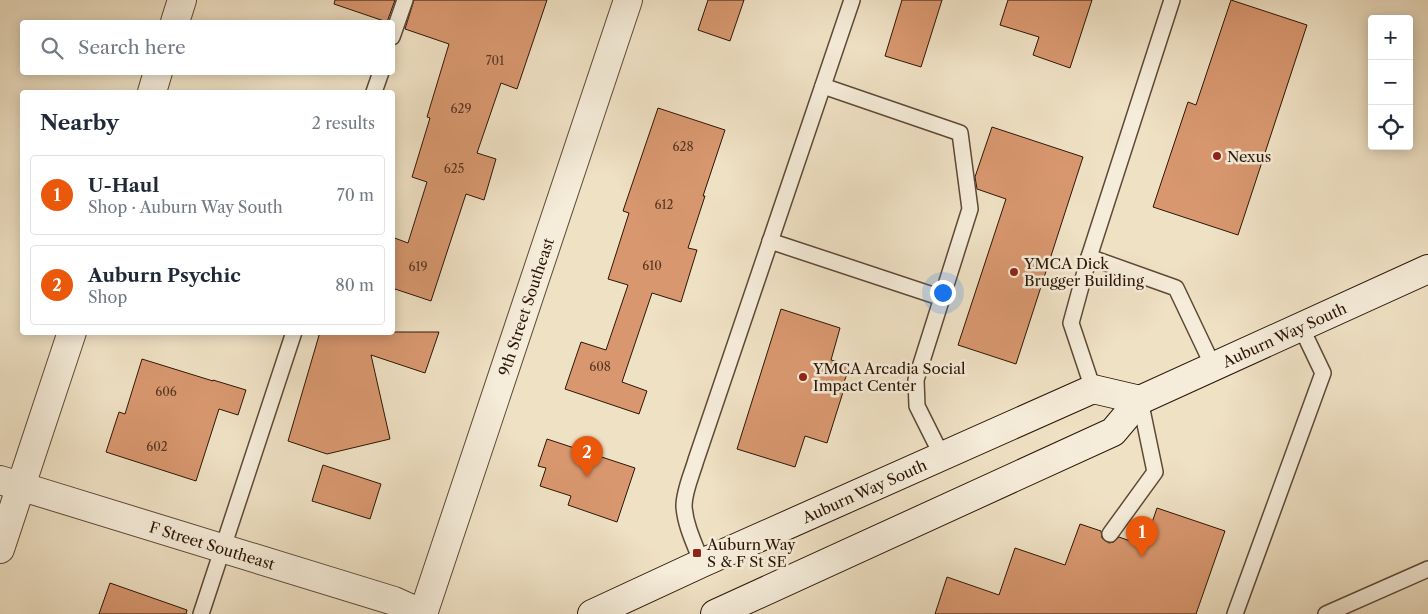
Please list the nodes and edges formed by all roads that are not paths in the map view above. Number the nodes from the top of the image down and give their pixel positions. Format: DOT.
graph roads {
  1 [pos="182,0"];
  2 [pos="405,0"];
  3 [pos="628,0"];
  4 [pos="852,0"];
  5 [pos="1172,0"];
  6 [pos="176,20"];
  7 [pos="395,28"];
  8 [pos="157,75"];
  9 [pos="380,75"];
  10 [pos="823,86"];
  11 [pos="153,90"];
  12 [pos="375,90"];
  13 [pos="770,241"];
  14 [pos="1089,257"];
  15 [pos="1428,269"];
  16 [pos="942,298"];
  17 [pos="1301,327"];
  18 [pos="71,335"];
  19 [pos="293,335"];
  20 [pos="1213,366"];
  21 [pos="1093,389"];
  22 [pos="1140,400"];
  23 [pos="942,456"];
  24 [pos="10,483"];
  25 [pos="1110,534"];
  26 [pos="223,548"];
  27 [pos="0,549"];
  28 [pos="702,563"];
  29 [pos="1428,569"];
  30 [pos="201,614"];
  31 [pos="423,614"];
  32 [pos="592,614"];
  33 [pos="715,614"];
  34 [pos="1236,614"];
  35 [pos="1326,614"];
  1 -- 6 [label="main road"];
  2 -- 7 [label="lane"];
  3 -- 31 [label="main road, 9th Street Southeast"];
  4 -- 10 [label="lane"];
  5 -- 14 [label="lane"];
  8 -- 11 [label="main road"];
  9 -- 12 [label="lane"];
  10 -- 13 [label="lane"];
  10 -- 16 [label="lane"];
  13 -- 16 [label="lane"];
  13 -- 28 [label="lane"];
  14 -- 20 [label="lane"];
  14 -- 21 [label="lane"];
  15 -- 17 [label="main road, Auburn Way South"];
  16 -- 23 [label="lane"];
  17 -- 20 [label="main road, Auburn Way South"];
  17 -- 34 [label="lane"];
  18 -- 24 [label="main road"];
  19 -- 26 [label="lane"];
  20 -- 22 [label="main road, Auburn Way South"];
  21 -- 22 [label="main road"];
  21 -- 23 [label="main road, Auburn Way South"];
  22 -- 25 [label="lane"];
  22 -- 33 [label="main road, Auburn Way South"];
  23 -- 28 [label="main road, Auburn Way South"];
  24 -- 26 [label="main road, F Street Southeast"];
  24 -- 27 [label="main road"];
  26 -- 30 [label="lane"];
  26 -- 31 [label="main road, F Street Southeast"];
  28 -- 32 [label="main road, Auburn Way South"];
  29 -- 35 [label="lane"];
}
